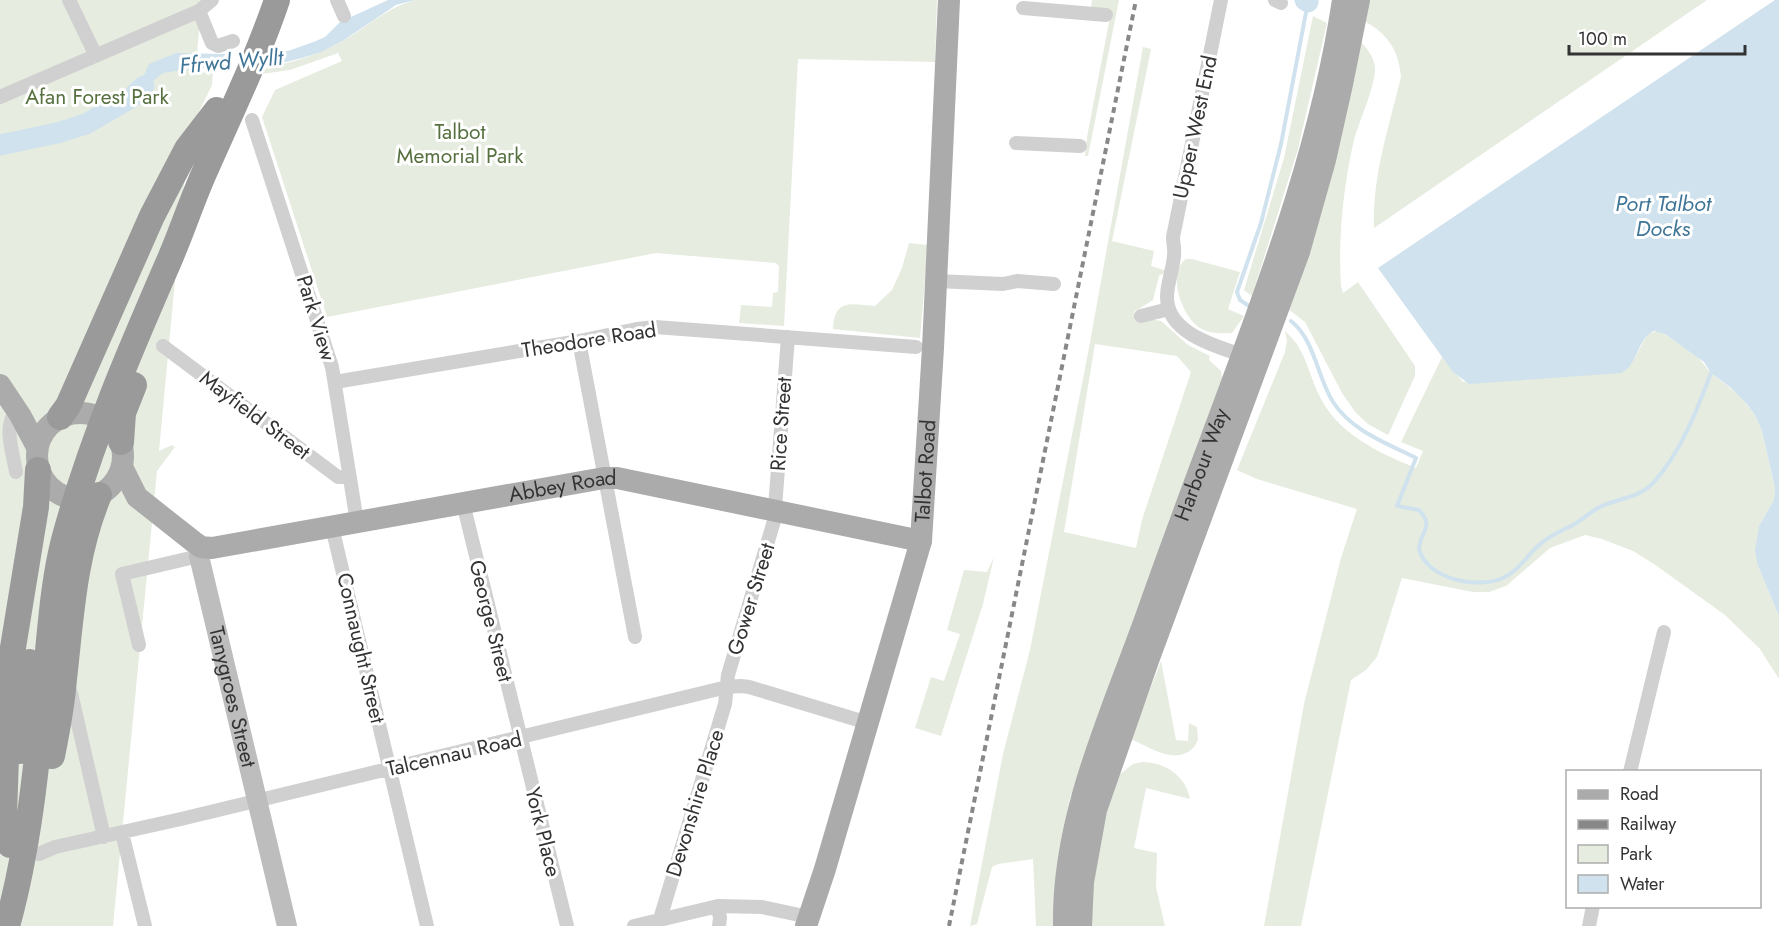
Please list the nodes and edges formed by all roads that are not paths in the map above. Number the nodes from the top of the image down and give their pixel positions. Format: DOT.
graph roads {
  1 [pos="69,0"];
  2 [pos="212,0"];
  3 [pos="259,0"];
  4 [pos="278,0"];
  5 [pos="337,0"];
  6 [pos="949,0"];
  7 [pos="1221,0"];
  8 [pos="1343,0"];
  9 [pos="1359,0"];
  10 [pos="1023,8"];
  11 [pos="199,11"];
  12 [pos="1106,15"];
  13 [pos="344,16"];
  14 [pos="233,41"];
  15 [pos="96,56"];
  16 [pos="0,97"];
  17 [pos="232,108"];
  18 [pos="1016,143"];
  19 [pos="1080,146"];
  20 [pos="937,281"];
  21 [pos="1054,284"];
  22 [pos="1170,309"];
  23 [pos="1141,316"];
  24 [pos="788,337"];
  25 [pos="579,341"];
  26 [pos="163,346"];
  27 [pos="916,347"];
  28 [pos="1242,355"];
  29 [pos="335,382"];
  30 [pos="0,385"];
  31 [pos="18,413"];
  32 [pos="56,420"];
  33 [pos="122,454"];
  34 [pos="30,462"];
  35 [pos="350,477"];
  36 [pos="604,477"];
  37 [pos="101,494"];
  38 [pos="137,497"];
  39 [pos="463,503"];
  40 [pos="776,511"];
  41 [pos="357,522"];
  42 [pos="332,527"];
  43 [pos="921,541"];
  44 [pos="200,552"];
  45 [pos="1664,632"];
  46 [pos="634,637"];
  47 [pos="140,645"];
  48 [pos="727,687"];
  49 [pos="71,693"];
  50 [pos="868,723"];
  51 [pos="519,738"];
  52 [pos="390,769"];
  53 [pos="1629,770"];
  54 [pos="257,801"];
  55 [pos="122,833"];
  56 [pos="104,837"];
  57 [pos="24,849"];
  58 [pos="0,888"];
  59 [pos="717,906"];
  60 [pos="1593,908"];
  61 [pos="660,919"];
  62 [pos="807,921"];
  63 [pos="6,926"];
  64 [pos="145,926"];
  65 [pos="287,926"];
  66 [pos="427,926"];
  67 [pos="567,926"];
  68 [pos="634,926"];
  69 [pos="719,926"];
  70 [pos="1064,926"];
  71 [pos="1081,926"];
  72 [pos="1589,926"];
  1 -- 15 [label="street"];
  2 -- 11 [label="street"];
  3 -- 17 [label="highway"];
  4 -- 17 [label="highway"];
  5 -- 13 [label="street"];
  6 -- 20 [label="main road, Talbot Road"];
  7 -- 22 [label="street, Upper West End"];
  8 -- 28 [label="main road, Harbour Way"];
  9 -- 71 [label="main road, Harbour Way"];
  10 -- 12 [label="street"];
  11 -- 14 [label="street"];
  11 -- 15 [label="street"];
  15 -- 16 [label="street"];
  17 -- 29 [label="street, Park View"];
  17 -- 32 [label="highway"];
  17 -- 33 [label="highway"];
  17 -- 57 [label="highway"];
  18 -- 19 [label="street"];
  20 -- 21 [label="street"];
  20 -- 43 [label="main road, Talbot Road"];
  22 -- 23 [label="street"];
  22 -- 28 [label="street"];
  24 -- 25 [label="street, Theodore Road"];
  24 -- 27 [label="street, Theodore Road"];
  24 -- 40 [label="street, Rice Street"];
  25 -- 29 [label="street, Theodore Road"];
  25 -- 36 [label="street"];
  26 -- 35 [label="street, Mayfield Street"];
  28 -- 70 [label="main road, Harbour Way"];
  29 -- 35 [label="street, Park View"];
  30 -- 31 [label="main road"];
  31 -- 32 [label="main road"];
  31 -- 34 [label="main road"];
  31 -- 34 [label="street"];
  32 -- 33 [label="main road"];
  32 -- 34 [label="main road"];
  33 -- 37 [label="main road"];
  33 -- 38 [label="main road"];
  34 -- 37 [label="main road"];
  34 -- 57 [label="highway"];
  35 -- 41 [label="street, Park View"];
  36 -- 39 [label="main road, Abbey Road"];
  36 -- 40 [label="main road, Abbey Road"];
  36 -- 46 [label="street"];
  37 -- 38 [label="main road"];
  37 -- 57 [label="highway"];
  38 -- 44 [label="main road"];
  39 -- 41 [label="main road, Abbey Road"];
  39 -- 51 [label="street, George Street"];
  40 -- 43 [label="main road, Abbey Road"];
  40 -- 48 [label="street, Gower Street"];
  41 -- 42 [label="main road, Abbey Road"];
  42 -- 44 [label="main road, Abbey Road"];
  42 -- 52 [label="street, Connaught Street"];
  43 -- 50 [label="main road, Talbot Road"];
  44 -- 47 [label="street"];
  44 -- 54 [label="street, Tanygroes Street"];
  45 -- 53 [label="street"];
  48 -- 50 [label="street, Talcennau Road"];
  48 -- 51 [label="street, Talcennau Road"];
  48 -- 61 [label="street, Devonshire Place"];
  49 -- 56 [label="street"];
  50 -- 62 [label="main road, Talbot Road"];
  51 -- 52 [label="street, Talcennau Road"];
  51 -- 67 [label="street, York Place"];
  52 -- 54 [label="street, Talcennau Road"];
  52 -- 66 [label="street, Connaught Street"];
  54 -- 55 [label="street, Talcennau Road"];
  54 -- 65 [label="street, Tanygroes Street"];
  55 -- 56 [label="street, Talcennau Road"];
  55 -- 64 [label="street"];
  56 -- 57 [label="street, Talcennau Road"];
  57 -- 58 [label="highway"];
  57 -- 63 [label="highway"];
  59 -- 61 [label="street"];
  59 -- 62 [label="street"];
  59 -- 69 [label="street"];
  60 -- 72 [label="street"];
  61 -- 68 [label="street"];
}
